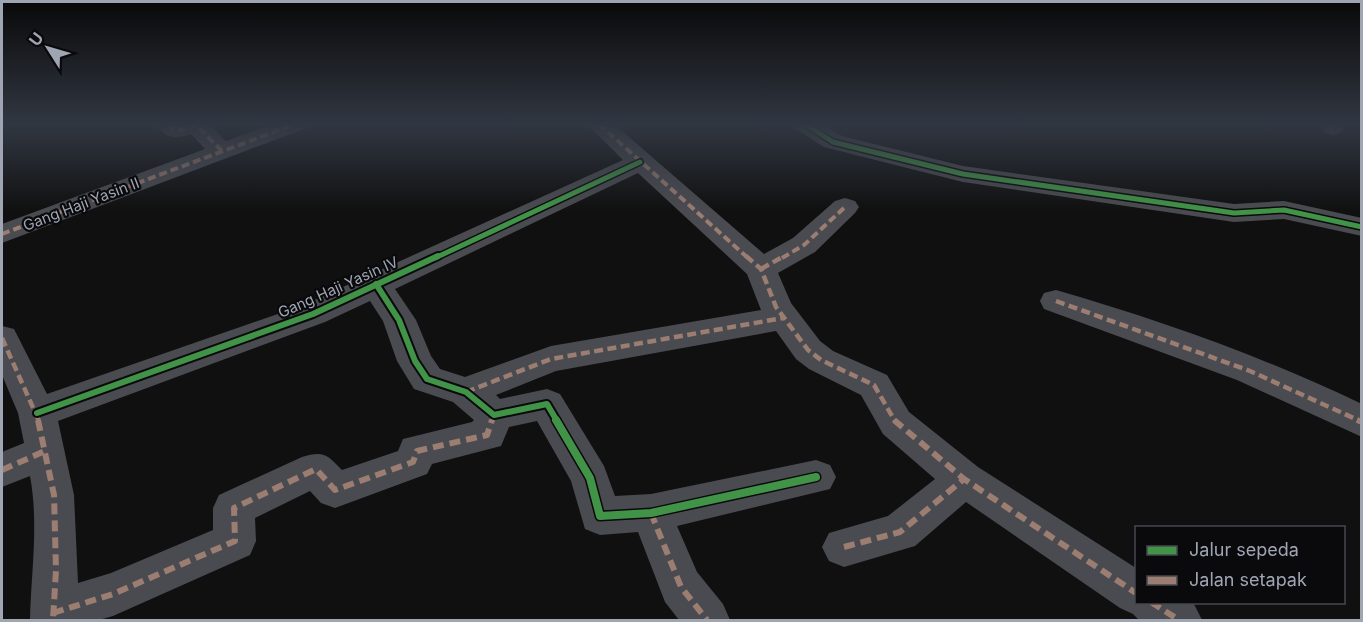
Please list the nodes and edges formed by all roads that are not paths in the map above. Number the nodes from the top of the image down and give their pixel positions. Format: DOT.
graph roads {
  1 [pos="217,153"];
  2 [pos="630,153"];
  3 [pos="878,153"];
  4 [pos="640,162"];
  5 [pos="845,207"];
  6 [pos="1362,227"];
  7 [pos="2,234"];
  8 [pos="761,269"];
  9 [pos="376,284"];
  10 [pos="1056,302"];
  11 [pos="783,318"];
  12 [pos="2,338"];
  13 [pos="480,403"];
  14 [pos="37,413"];
  15 [pos="1362,422"];
  16 [pos="45,451"];
  17 [pos="2,470"];
  18 [pos="816,477"];
  19 [pos="964,479"];
  20 [pos="651,513"];
  21 [pos="844,548"];
  22 [pos="1135,592"];
  23 [pos="1153,604"];
  24 [pos="53,617"];
  25 [pos="706,621"];
  26 [pos="1179,621"];
  1 -- 7 [label="street, Gang Haji Yasin II"];
  2 -- 4 [label="street"];
  3 -- 6 [label="street"];
  4 -- 8 [label="street"];
  4 -- 9 [label="street, Gang Haji Yasin IV"];
  5 -- 8 [label="street"];
  8 -- 11 [label="street"];
  9 -- 13 [label="street"];
  9 -- 14 [label="street, Gang Haji Yasin IV"];
  10 -- 15 [label="street"];
  11 -- 13 [label="street"];
  11 -- 19 [label="street"];
  12 -- 14 [label="street"];
  13 -- 20 [label="street"];
  13 -- 24 [label="street"];
  14 -- 16 [label="street"];
  16 -- 17 [label="street"];
  16 -- 24 [label="street"];
  18 -- 20 [label="street"];
  19 -- 21 [label="street"];
  19 -- 22 [label="street"];
  20 -- 25 [label="street"];
  23 -- 26 [label="street"];
}
